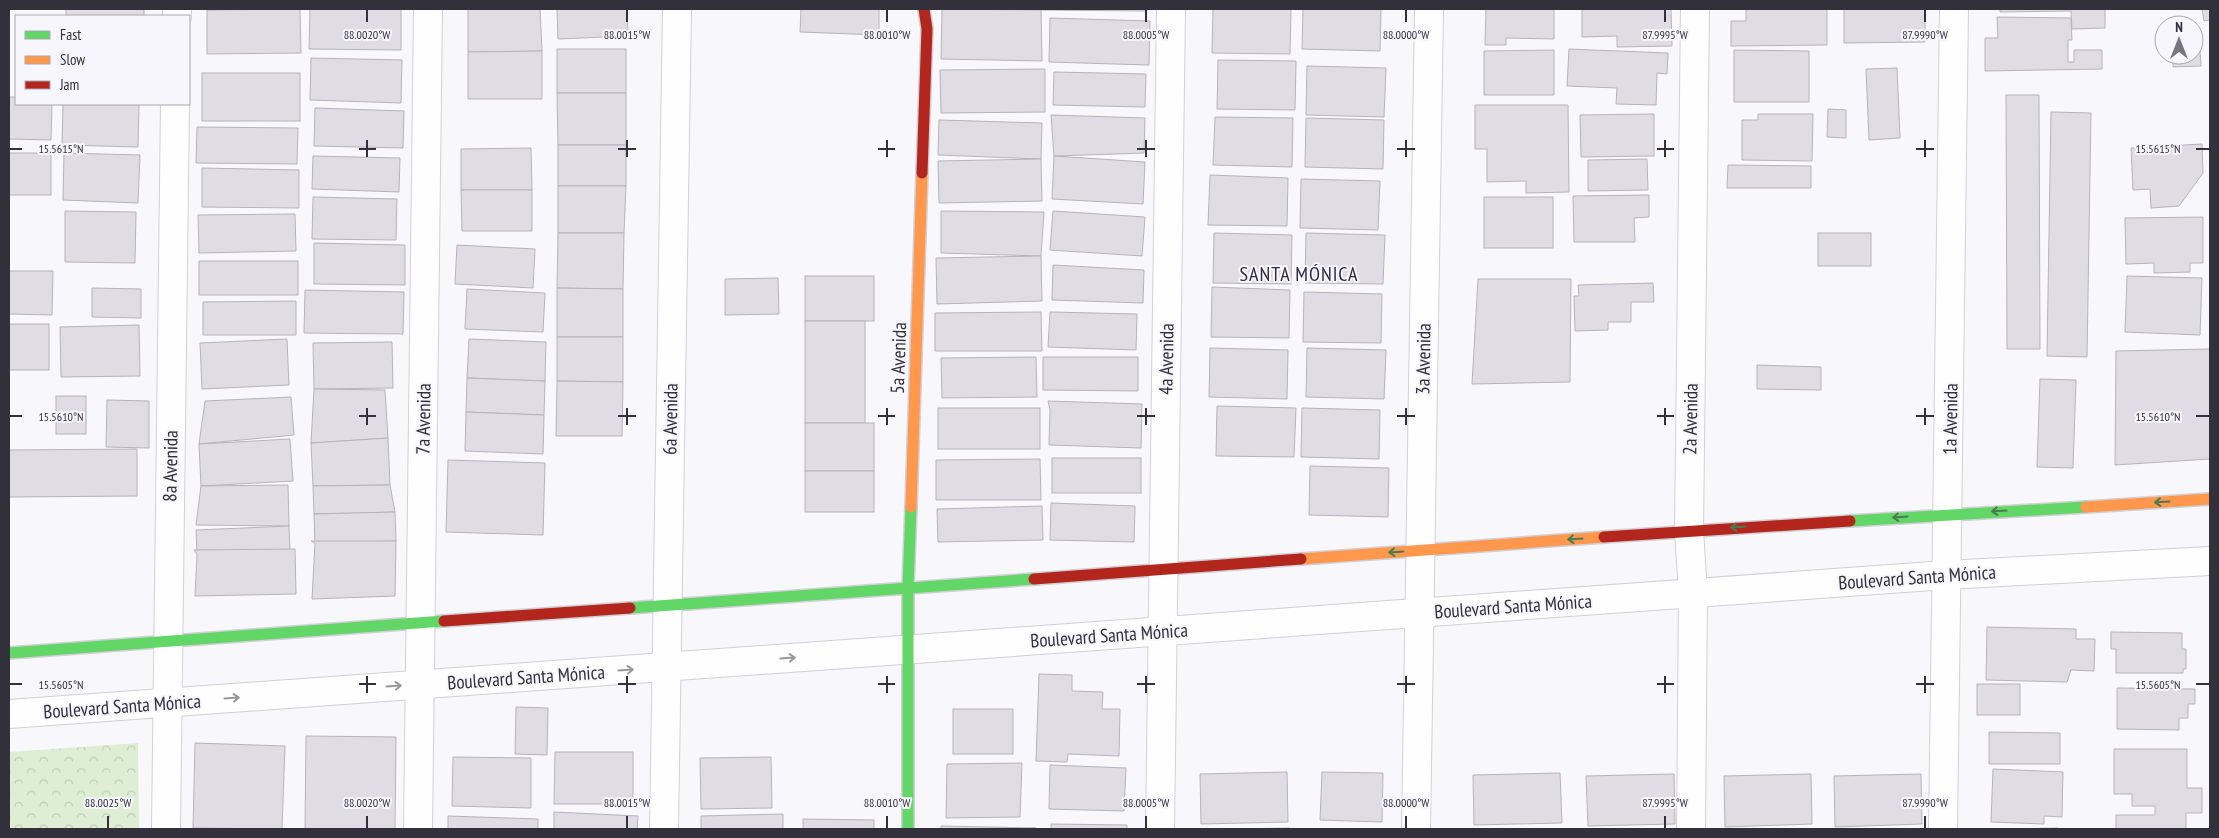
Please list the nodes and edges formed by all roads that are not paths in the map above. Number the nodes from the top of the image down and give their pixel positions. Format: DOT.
graph roads {
  1 [pos="428,9"];
  2 [pos="677,9"];
  3 [pos="924,9"];
  4 [pos="1171,9"];
  5 [pos="1429,9"];
  6 [pos="1695,9"];
  7 [pos="1954,9"];
  8 [pos="175,105"];
  9 [pos="2210,499"];
  10 [pos="1948,514"];
  11 [pos="1689,531"];
  12 [pos="1420,550"];
  13 [pos="2210,561"];
  14 [pos="1163,569"];
  15 [pos="1946,575"];
  16 [pos="908,587"];
  17 [pos="1694,593"];
  18 [pos="666,605"];
  19 [pos="1419,612"];
  20 [pos="420,623"];
  21 [pos="1163,631"];
  22 [pos="167,642"];
  23 [pos="908,650"];
  24 [pos="9,653"];
  25 [pos="666,667"];
  26 [pos="420,684"];
  27 [pos="167,702"];
  28 [pos="9,714"];
  29 [pos="166,829"];
  30 [pos="418,829"];
  31 [pos="664,829"];
  32 [pos="908,829"];
  33 [pos="1160,829"];
  34 [pos="1416,829"];
  35 [pos="1691,829"];
  36 [pos="1943,829"];
  1 -- 20 [label="street, 7a Avenida"];
  2 -- 18 [label="street, 6a Avenida"];
  3 -- 16 [label="street, 5a Avenida"];
  4 -- 14 [label="street, 4a Avenida"];
  5 -- 12 [label="street, 3a Avenida"];
  6 -- 11 [label="street, 2a Avenida"];
  7 -- 10 [label="street, 1a Avenida"];
  8 -- 22 [label="street, 8a Avenida"];
  9 -- 10 [label="street, one-way"];
  10 -- 11 [label="street, one-way"];
  10 -- 15 [label="street, 1a Avenida"];
  11 -- 12 [label="street, one-way"];
  11 -- 17 [label="street, 2a Avenida"];
  12 -- 14 [label="street, one-way"];
  12 -- 19 [label="street, 3a Avenida"];
  13 -- 15 [label="street, Boulevard Santa Mónica"];
  14 -- 16 [label="street"];
  14 -- 21 [label="street, 4a Avenida"];
  15 -- 17 [label="street, Boulevard Santa Mónica"];
  15 -- 36 [label="street, 1a Avenida"];
  16 -- 18 [label="street"];
  16 -- 23 [label="street, 5a Avenida"];
  17 -- 19 [label="street, Boulevard Santa Mónica"];
  17 -- 35 [label="street, 2a Avenida"];
  18 -- 20 [label="street"];
  18 -- 25 [label="street, 6a Avenida"];
  19 -- 21 [label="street, Boulevard Santa Mónica"];
  19 -- 34 [label="street, 3a Avenida"];
  20 -- 22 [label="street"];
  20 -- 26 [label="street, 7a Avenida"];
  21 -- 23 [label="street, Boulevard Santa Mónica"];
  21 -- 33 [label="street, 4a Avenida"];
  22 -- 24 [label="street"];
  22 -- 27 [label="street, 8a Avenida"];
  25 -- 23 [label="street, Boulevard Santa Mónica, one-way"];
  23 -- 32 [label="street, 5a Avenida"];
  26 -- 25 [label="street, Boulevard Santa Mónica, one-way"];
  25 -- 31 [label="street, 6a Avenida"];
  27 -- 26 [label="street, Boulevard Santa Mónica, one-way"];
  26 -- 30 [label="street, 7a Avenida"];
  27 -- 28 [label="street, Boulevard Santa Mónica"];
  27 -- 29 [label="street, 8a Avenida"];
}
